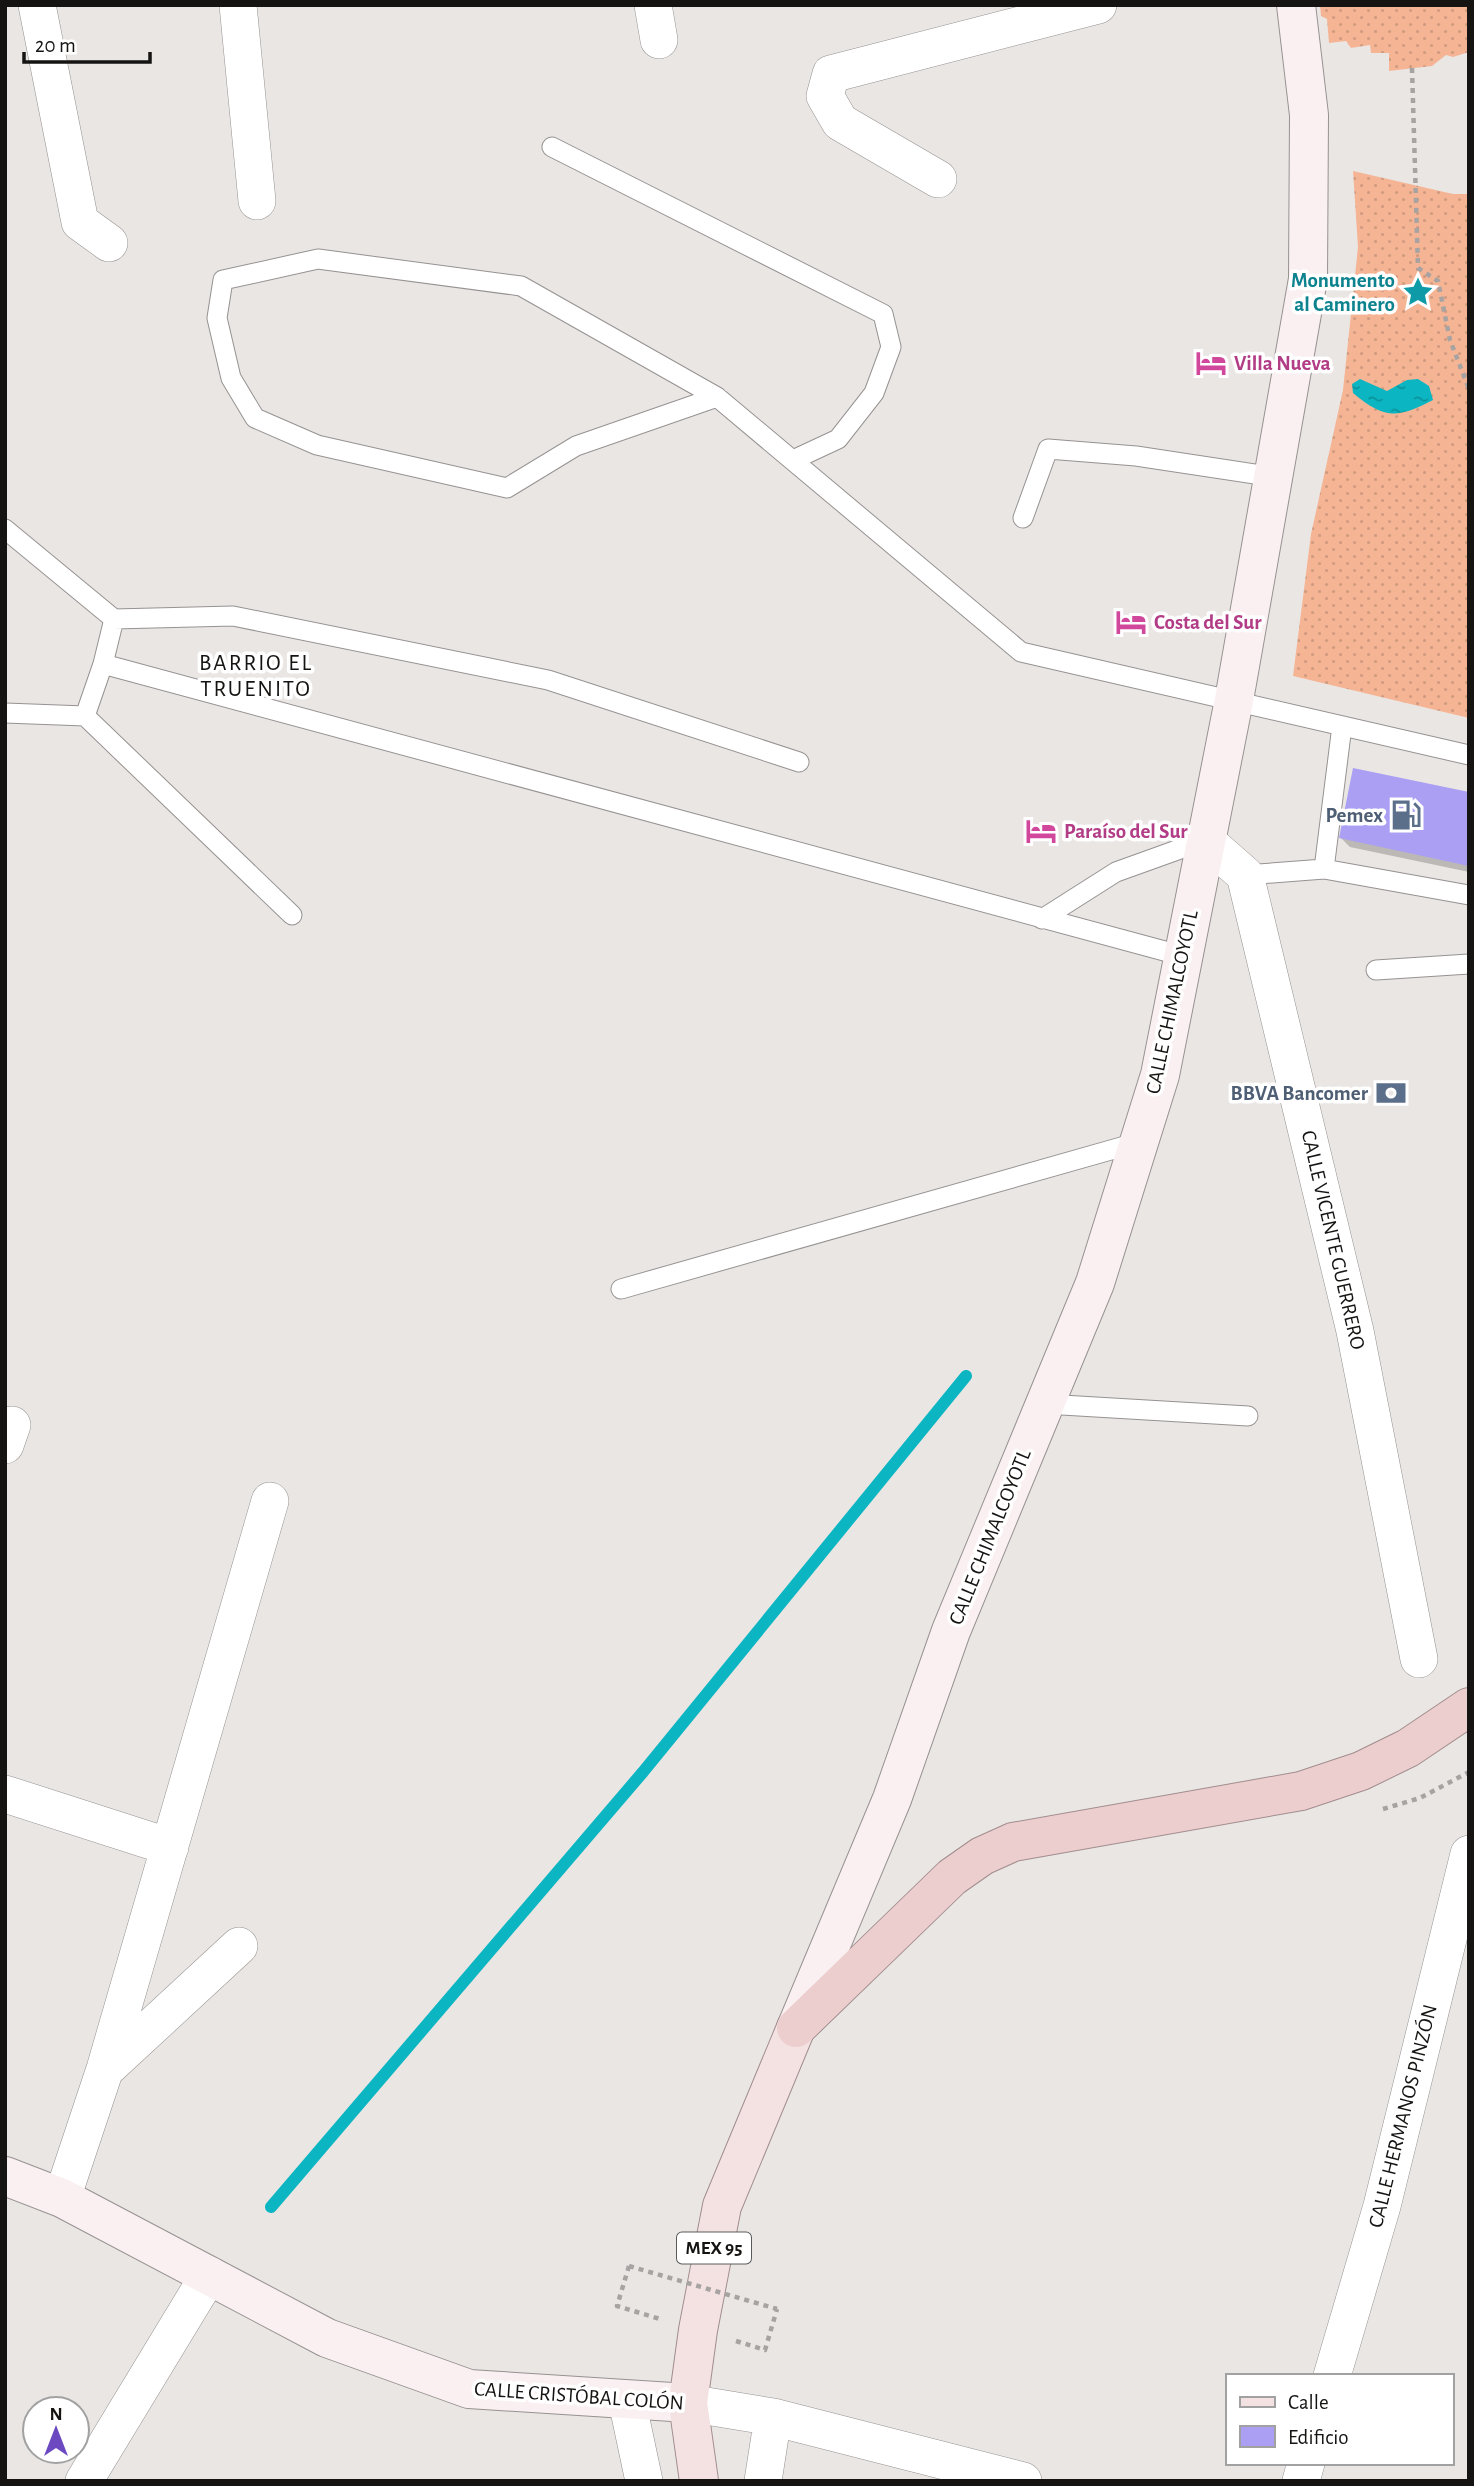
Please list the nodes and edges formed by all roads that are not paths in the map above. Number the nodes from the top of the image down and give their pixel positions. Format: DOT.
graph roads {
  1 [pos="37,5"];
  2 [pos="238,5"];
  3 [pos="1098,5"];
  4 [pos="1296,5"];
  5 [pos="552,147"];
  6 [pos="938,179"];
  7 [pos="257,201"];
  8 [pos="108,243"];
  9 [pos="717,397"];
  10 [pos="793,460"];
  11 [pos="1274,477"];
  12 [pos="1023,518"];
  13 [pos="5,529"];
  14 [pos="114,619"];
  15 [pos="103,664"];
  16 [pos="1234,700"];
  17 [pos="5,713"];
  18 [pos="85,716"];
  19 [pos="1342,726"];
  20 [pos="1469,755"];
  21 [pos="799,762"];
  22 [pos="1205,841"];
  23 [pos="1324,869"];
  24 [pos="1245,875"];
  25 [pos="1469,895"];
  26 [pos="292,915"];
  27 [pos="1042,919"];
  28 [pos="1183,957"];
  29 [pos="1469,964"];
  30 [pos="1376,970"];
  31 [pos="1139,1142"];
  32 [pos="621,1289"];
  33 [pos="1045,1404"];
  34 [pos="1248,1416"];
  35 [pos="270,1501"];
  36 [pos="1419,1659"];
  37 [pos="1469,1707"];
  38 [pos="5,1794"];
  39 [pos="170,1847"];
  40 [pos="1469,1854"];
  41 [pos="239,1947"];
  42 [pos="796,2028"];
  43 [pos="105,2069"];
  44 [pos="5,2176"];
  45 [pos="62,2198"];
  46 [pos="209,2275"];
  47 [pos="1333,2374"];
  48 [pos="627,2401"];
  49 [pos="688,2403"];
  50 [pos="773,2417"];
  51 [pos="84,2481"];
  52 [pos="644,2481"];
  53 [pos="699,2481"];
  54 [pos="763,2481"];
  55 [pos="1023,2481"];
  1 -- 8 [label="street"];
  2 -- 7 [label="street"];
  3 -- 6 [label="street"];
  4 -- 11 [label="main road, CALLE CHIMALCOYOTL"];
  5 -- 10 [label="lane"];
  9 -- 9 [label="lane"];
  9 -- 10 [label="lane"];
  10 -- 16 [label="lane"];
  11 -- 12 [label="lane"];
  11 -- 16 [label="main road, CALLE CHIMALCOYOTL"];
  13 -- 14 [label="lane"];
  14 -- 15 [label="lane"];
  14 -- 21 [label="lane"];
  15 -- 18 [label="lane"];
  15 -- 27 [label="lane"];
  16 -- 19 [label="lane"];
  16 -- 22 [label="main road, CALLE CHIMALCOYOTL"];
  17 -- 18 [label="lane"];
  18 -- 26 [label="lane"];
  19 -- 20 [label="lane"];
  19 -- 23 [label="lane"];
  22 -- 24 [label="street"];
  22 -- 27 [label="lane"];
  22 -- 28 [label="main road, CALLE CHIMALCOYOTL"];
  23 -- 24 [label="lane"];
  23 -- 25 [label="lane"];
  24 -- 36 [label="street, CALLE VICENTE GUERRERO"];
  27 -- 28 [label="lane"];
  28 -- 31 [label="main road, CALLE CHIMALCOYOTL"];
  29 -- 30 [label="lane"];
  31 -- 32 [label="lane"];
  31 -- 33 [label="main road, CALLE CHIMALCOYOTL"];
  33 -- 34 [label="lane"];
  33 -- 42 [label="main road, CALLE CHIMALCOYOTL"];
  35 -- 39 [label="street"];
  37 -- 42 [label="highway"];
  38 -- 39 [label="street"];
  39 -- 43 [label="street"];
  40 -- 47 [label="street, CALLE HERMANOS PINZÓN"];
  41 -- 43 [label="street"];
  42 -- 49 [label="main road, MEX 95"];
  43 -- 45 [label="street"];
  44 -- 45 [label="main road, CALLE CRISTÓBAL COLÓN"];
  45 -- 46 [label="main road, CALLE CRISTÓBAL COLÓN"];
  46 -- 48 [label="main road, CALLE CRISTÓBAL COLÓN"];
  46 -- 51 [label="street"];
  48 -- 49 [label="main road, CALLE CRISTÓBAL COLÓN"];
  48 -- 52 [label="street"];
  49 -- 50 [label="street, CALLE CRISTÓBAL COLÓN"];
  49 -- 53 [label="main road, MEX 95"];
  50 -- 54 [label="street"];
  50 -- 55 [label="street, CALLE CRISTÓBAL COLÓN"];
}
